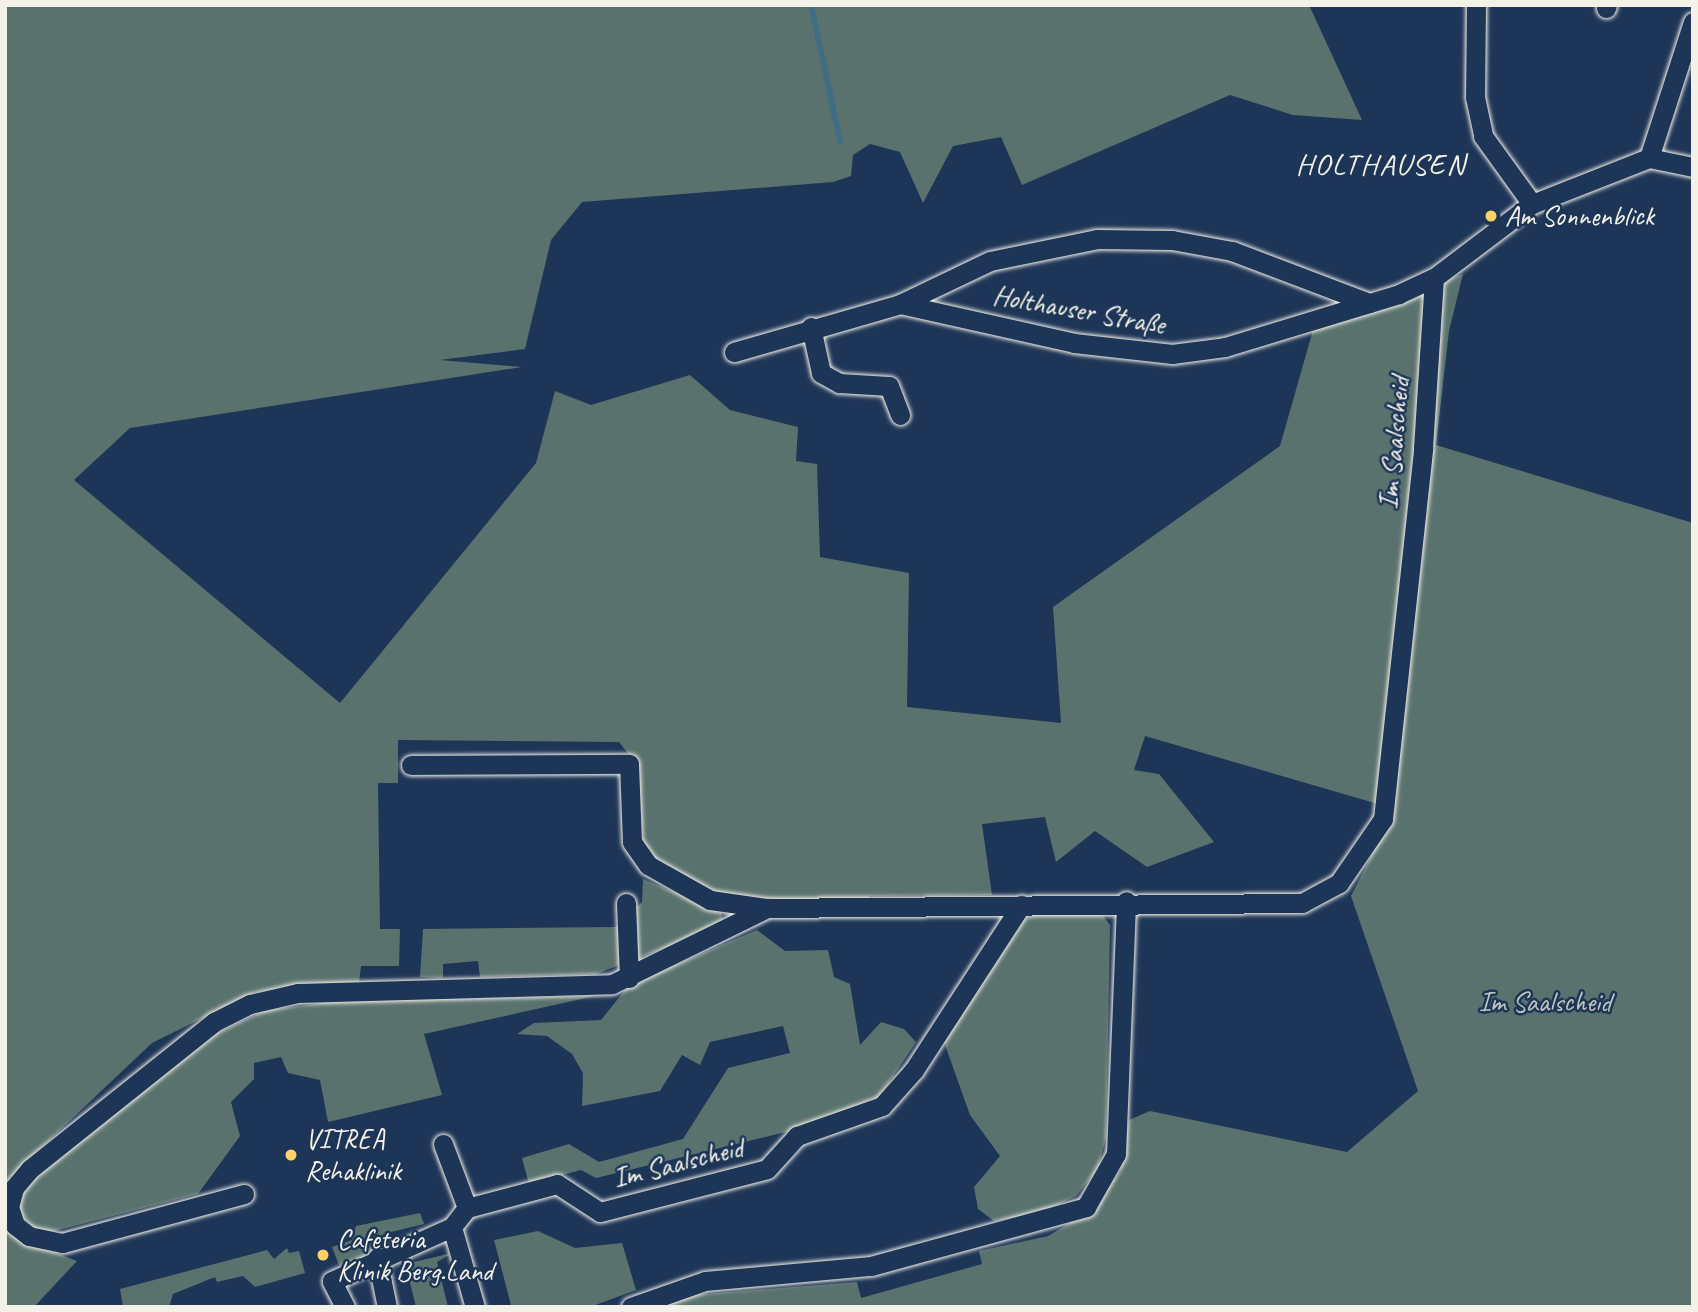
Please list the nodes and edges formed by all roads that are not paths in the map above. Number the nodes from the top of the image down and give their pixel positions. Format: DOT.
graph roads {
  1 [pos="1476,5"];
  2 [pos="1693,22"];
  3 [pos="1649,158"];
  4 [pos="1693,167"];
  5 [pos="1532,204"];
  6 [pos="1434,278"];
  7 [pos="900,303"];
  8 [pos="1369,303"];
  9 [pos="811,327"];
  10 [pos="734,352"];
  11 [pos="900,415"];
  12 [pos="411,765"];
  13 [pos="1126,901"];
  14 [pos="626,903"];
  15 [pos="1021,905"];
  16 [pos="767,908"];
  17 [pos="629,978"];
  18 [pos="443,1144"];
  19 [pos="244,1194"];
  20 [pos="467,1208"];
  21 [pos="452,1227"];
  22 [pos="377,1258"];
  23 [pos="345,1307"];
  24 [pos="387,1307"];
  25 [pos="475,1307"];
  26 [pos="631,1307"];
  1 -- 5 [label="street"];
  2 -- 3 [label="street"];
  3 -- 4 [label="street"];
  3 -- 5 [label="street, Holthauser Straße"];
  5 -- 6 [label="street, Holthauser Straße"];
  6 -- 8 [label="street, Holthauser Straße"];
  6 -- 13 [label="street, Im Saalscheid"];
  7 -- 8 [label="street, Holthauser Straße"];
  7 -- 8 [label="street, Holthauser Straße"];
  7 -- 9 [label="street, Holthauser Straße"];
  9 -- 10 [label="street, Holthauser Straße"];
  9 -- 11 [label="street"];
  12 -- 16 [label="street, Im Saalscheid"];
  13 -- 15 [label="street, Im Saalscheid"];
  13 -- 26 [label="street"];
  14 -- 17 [label="street"];
  15 -- 16 [label="street, Im Saalscheid"];
  15 -- 20 [label="street, Im Saalscheid"];
  16 -- 17 [label="street"];
  17 -- 19 [label="street"];
  18 -- 20 [label="street"];
  20 -- 21 [label="street"];
  21 -- 22 [label="street"];
  21 -- 25 [label="street"];
  22 -- 23 [label="street"];
  22 -- 24 [label="street"];
}
